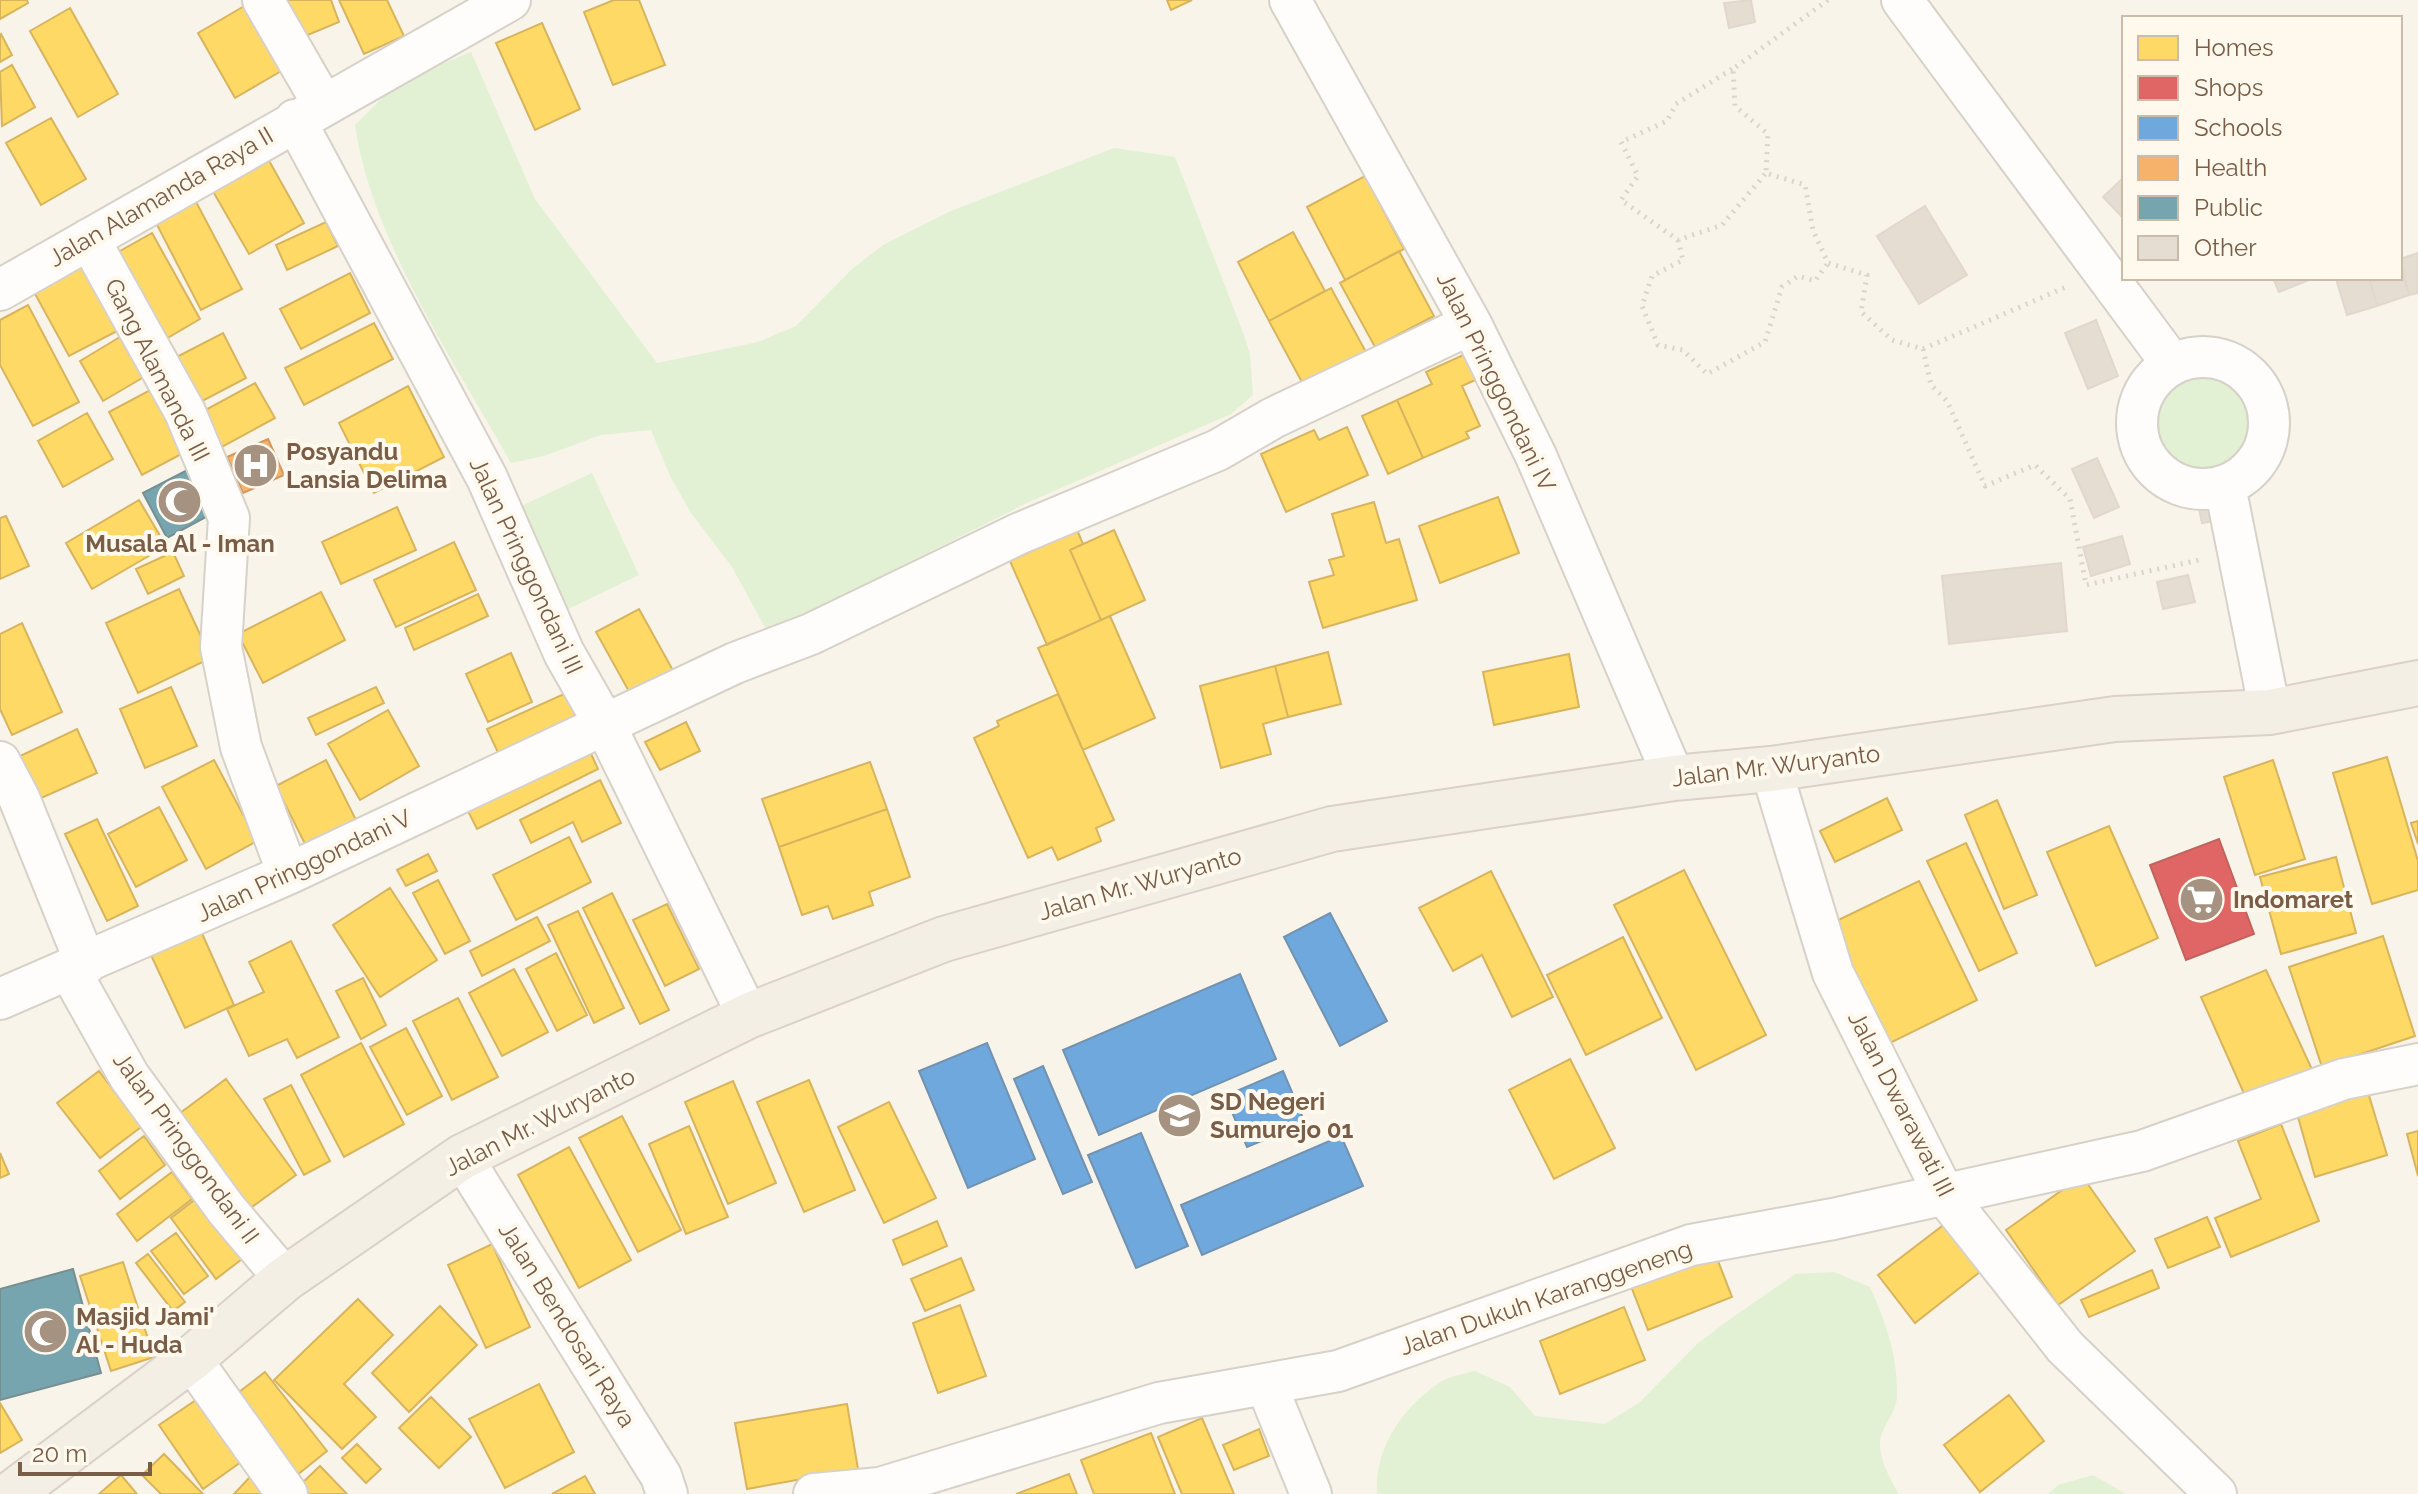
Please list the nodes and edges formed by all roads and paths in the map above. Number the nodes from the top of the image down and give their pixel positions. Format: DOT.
graph roads {
  1 [pos="263,0"];
  2 [pos="510,0"];
  3 [pos="1290,0"];
  4 [pos="1828,0"];
  5 [pos="1902,0"];
  6 [pos="1733,69"];
  7 [pos="309,112"];
  8 [pos="1766,173"];
  9 [pos="89,239"];
  10 [pos="1678,240"];
  11 [pos="1828,263"];
  12 [pos="2103,271"];
  13 [pos="0,290"];
  14 [pos="1471,324"];
  15 [pos="1923,349"];
  16 [pos="2172,364"];
  17 [pos="2225,486"];
  18 [pos="2238,552"];
  19 [pos="2418,683"];
  20 [pos="2270,712"];
  21 [pos="605,725"];
  22 [pos="0,762"];
  23 [pos="1771,769"];
  24 [pos="1674,778"];
  25 [pos="288,874"];
  26 [pos="78,968"];
  27 [pos="0,999"];
  28 [pos="748,1016"];
  29 [pos="2418,1064"];
  30 [pos="462,1157"];
  31 [pos="1944,1194"];
  32 [pos="285,1279"];
  33 [pos="191,1359"];
  34 [pos="1266,1384"];
  35 [pos="11,1494"];
  36 [pos="287,1494"];
  37 [pos="667,1494"];
  38 [pos="814,1494"];
  39 [pos="1311,1494"];
  40 [pos="2216,1494"];
  1 -- 7 [label="street, Jalan Pringgondani III"];
  2 -- 7 [label="street, Jalan Alamanda Raya II"];
  3 -- 14 [label="street, Jalan Pringgondani IV"];
  4 -- 6 [label="path"];
  5 -- 12 [label="street"];
  6 -- 8 [label="path"];
  6 -- 10 [label="path"];
  7 -- 9 [label="street, Jalan Alamanda Raya II"];
  7 -- 21 [label="street, Jalan Pringgondani III"];
  8 -- 10 [label="path"];
  8 -- 11 [label="path"];
  9 -- 13 [label="street, Jalan Alamanda Raya II"];
  9 -- 25 [label="street, Gang Alamanda III"];
  10 -- 11 [label="path"];
  11 -- 15 [label="path"];
  12 -- 15 [label="path"];
  12 -- 16 [label="street"];
  14 -- 21 [label="street, Jalan Pringgondani V"];
  14 -- 24 [label="street, Jalan Pringgondani IV"];
  15 -- 18 [label="path"];
  16 -- 17 [label="street"];
  16 -- 17 [label="street"];
  17 -- 18 [label="street"];
  18 -- 20 [label="street"];
  19 -- 20 [label="main road, Jalan Mr. Wuryanto"];
  20 -- 23 [label="main road, Jalan Mr. Wuryanto"];
  21 -- 25 [label="street, Jalan Pringgondani V"];
  21 -- 28 [label="street, Jalan Pringgondani III"];
  22 -- 26 [label="street, Jalan Pringgondani II"];
  23 -- 24 [label="main road, Jalan Mr. Wuryanto"];
  23 -- 31 [label="street, Jalan Dwarawati III"];
  24 -- 28 [label="main road, Jalan Mr. Wuryanto"];
  25 -- 26 [label="street, Jalan Pringgondani V"];
  26 -- 27 [label="street, Jalan Pringgondani V"];
  26 -- 32 [label="street, Jalan Pringgondani II"];
  28 -- 30 [label="main road, Jalan Mr. Wuryanto"];
  29 -- 31 [label="street, Jalan Dukuh Karanggeneng"];
  30 -- 32 [label="main road, Jalan Mr. Wuryanto"];
  30 -- 37 [label="street, Jalan Bendosari Raya"];
  31 -- 34 [label="street, Jalan Dukuh Karanggeneng"];
  31 -- 40 [label="street, Jalan Dwarawati III"];
  32 -- 33 [label="main road, Jalan Mr. Wuryanto"];
  33 -- 35 [label="main road, Jalan Mr. Wuryanto"];
  33 -- 36 [label="street"];
  34 -- 38 [label="street, Jalan Dukuh Karanggeneng"];
  34 -- 39 [label="street"];
}
